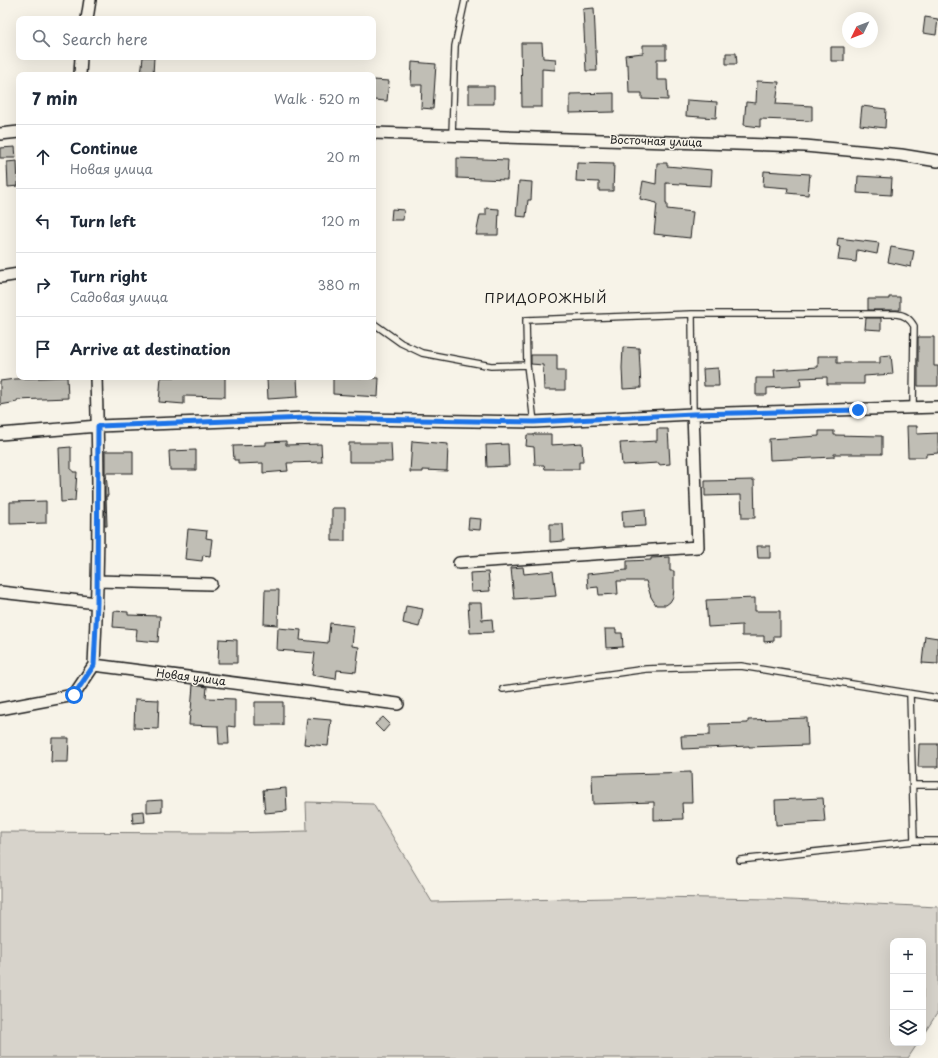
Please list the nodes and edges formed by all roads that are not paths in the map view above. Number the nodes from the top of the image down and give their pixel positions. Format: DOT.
graph roads {
  1 [pos="90,0"];
  2 [pos="465,0"];
  3 [pos="87,16"];
  4 [pos="82,60"];
  5 [pos="80,72"];
  6 [pos="16,132"];
  7 [pos="376,133"];
  8 [pos="0,134"];
  9 [pos="452,135"];
  10 [pos="938,161"];
  11 [pos="16,274"];
  12 [pos="0,277"];
  13 [pos="692,314"];
  14 [pos="376,325"];
  15 [pos="527,365"];
  16 [pos="96,380"];
  17 [pos="913,407"];
  18 [pos="938,407"];
  19 [pos="693,414"];
  20 [pos="534,422"];
  21 [pos="98,426"];
  22 [pos="0,434"];
  23 [pos="459,563"];
  24 [pos="97,581"];
  25 [pos="211,584"];
  26 [pos="0,592"];
  27 [pos="97,603"];
  28 [pos="94,665"];
  29 [pos="503,689"];
  30 [pos="910,694"];
  31 [pos="938,698"];
  32 [pos="398,704"];
  33 [pos="0,709"];
  34 [pos="913,785"];
  35 [pos="938,785"];
  36 [pos="938,840"];
  37 [pos="914,841"];
  38 [pos="740,860"];
  1 -- 3 [label="street"];
  2 -- 9 [label="lane"];
  4 -- 5 [label="street"];
  6 -- 8 [label="street"];
  7 -- 9 [label="street, Восточная улица"];
  9 -- 10 [label="street, Восточная улица"];
  11 -- 12 [label="street"];
  13 -- 15 [label="lane"];
  13 -- 17 [label="lane"];
  13 -- 19 [label="lane"];
  14 -- 15 [label="lane"];
  15 -- 20 [label="lane"];
  16 -- 21 [label="street"];
  17 -- 18 [label="street"];
  17 -- 19 [label="street"];
  19 -- 20 [label="street"];
  19 -- 23 [label="street"];
  20 -- 21 [label="street"];
  21 -- 22 [label="street"];
  21 -- 24 [label="street"];
  24 -- 25 [label="street"];
  24 -- 27 [label="street"];
  26 -- 27 [label="street"];
  27 -- 28 [label="street"];
  28 -- 32 [label="street, Новая улица"];
  28 -- 33 [label="street"];
  29 -- 30 [label="lane"];
  30 -- 31 [label="lane"];
  30 -- 34 [label="lane"];
  34 -- 35 [label="lane"];
  34 -- 37 [label="lane"];
  36 -- 37 [label="lane"];
  37 -- 38 [label="lane"];
}
